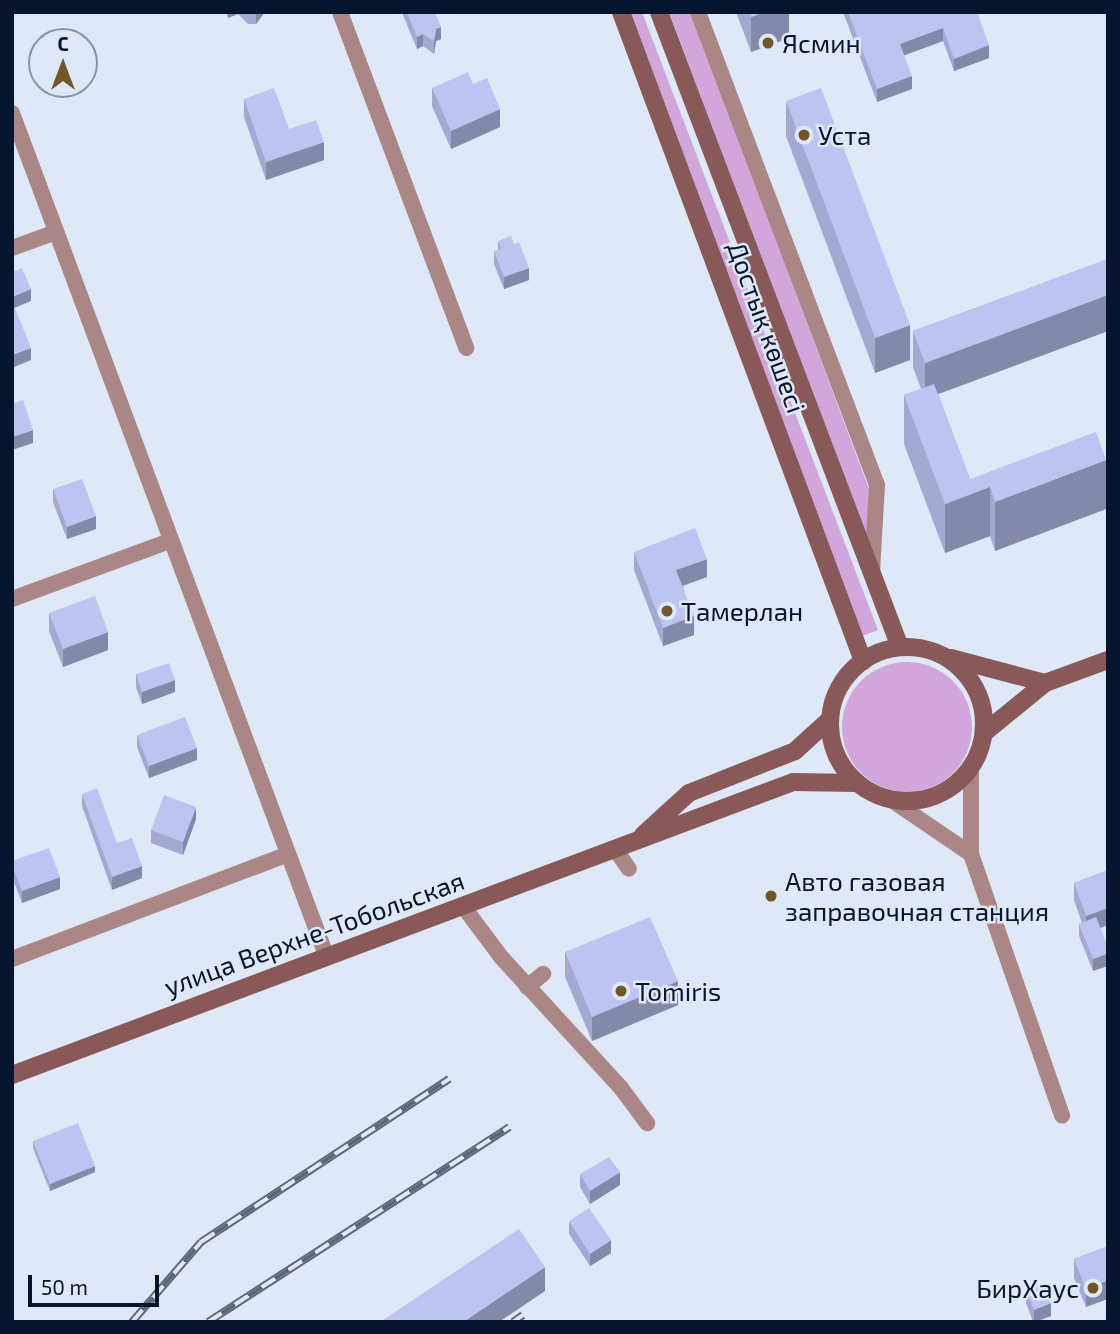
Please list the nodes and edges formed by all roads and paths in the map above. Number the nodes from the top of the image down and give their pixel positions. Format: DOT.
graph roads {
  1 [pos="340,12"];
  2 [pos="621,12"];
  3 [pos="659,12"];
  4 [pos="698,12"];
  5 [pos="12,113"];
  6 [pos="55,232"];
  7 [pos="12,248"];
  8 [pos="466,348"];
  9 [pos="170,541"];
  10 [pos="872,578"];
  11 [pos="12,599"];
  12 [pos="900,648"];
  13 [pos="942,656"];
  14 [pos="1108,660"];
  15 [pos="863,661"];
  16 [pos="1045,683"];
  17 [pos="830,719"];
  18 [pos="984,733"];
  19 [pos="971,768"];
  20 [pos="857,783"];
  21 [pos="890,799"];
  22 [pos="634,842"];
  23 [pos="615,849"];
  24 [pos="288,854"];
  25 [pos="971,854"];
  26 [pos="629,869"];
  27 [pos="463,906"];
  28 [pos="326,955"];
  29 [pos="12,959"];
  30 [pos="543,974"];
  31 [pos="527,987"];
  32 [pos="12,1075"];
  33 [pos="1062,1116"];
  34 [pos="647,1123"];
  1 -- 8 [label="street"];
  2 -- 15 [label="street, Достық көшесі"];
  3 -- 10 [label="street, Достық көшесі"];
  4 -- 10 [label="street"];
  5 -- 6 [label="street"];
  6 -- 7 [label="street"];
  6 -- 9 [label="street"];
  9 -- 11 [label="street"];
  9 -- 24 [label="street"];
  10 -- 12 [label="street, Достық көшесі"];
  12 -- 13 [label="street"];
  12 -- 15 [label="street"];
  13 -- 16 [label="street"];
  13 -- 18 [label="street"];
  14 -- 16 [label="street"];
  15 -- 17 [label="street, улица Верхне-Тобольская"];
  16 -- 18 [label="street"];
  17 -- 20 [label="street, улица Верхне-Тобольская"];
  17 -- 22 [label="street, улица Верхне-Тобольская"];
  18 -- 19 [label="street"];
  19 -- 21 [label="street, улица Верхне-Тобольская"];
  19 -- 25 [label="street"];
  20 -- 21 [label="street, улица Верхне-Тобольская"];
  20 -- 22 [label="street, улица Верхне-Тобольская"];
  21 -- 25 [label="street"];
  22 -- 23 [label="street, улица Верхне-Тобольская"];
  23 -- 26 [label="street"];
  23 -- 27 [label="street, улица Верхне-Тобольская"];
  24 -- 28 [label="street"];
  24 -- 29 [label="street"];
  25 -- 33 [label="street"];
  27 -- 28 [label="street, улица Верхне-Тобольская"];
  27 -- 31 [label="street"];
  28 -- 32 [label="street, улица Верхне-Тобольская"];
  30 -- 31 [label="street"];
  31 -- 34 [label="street"];
}
